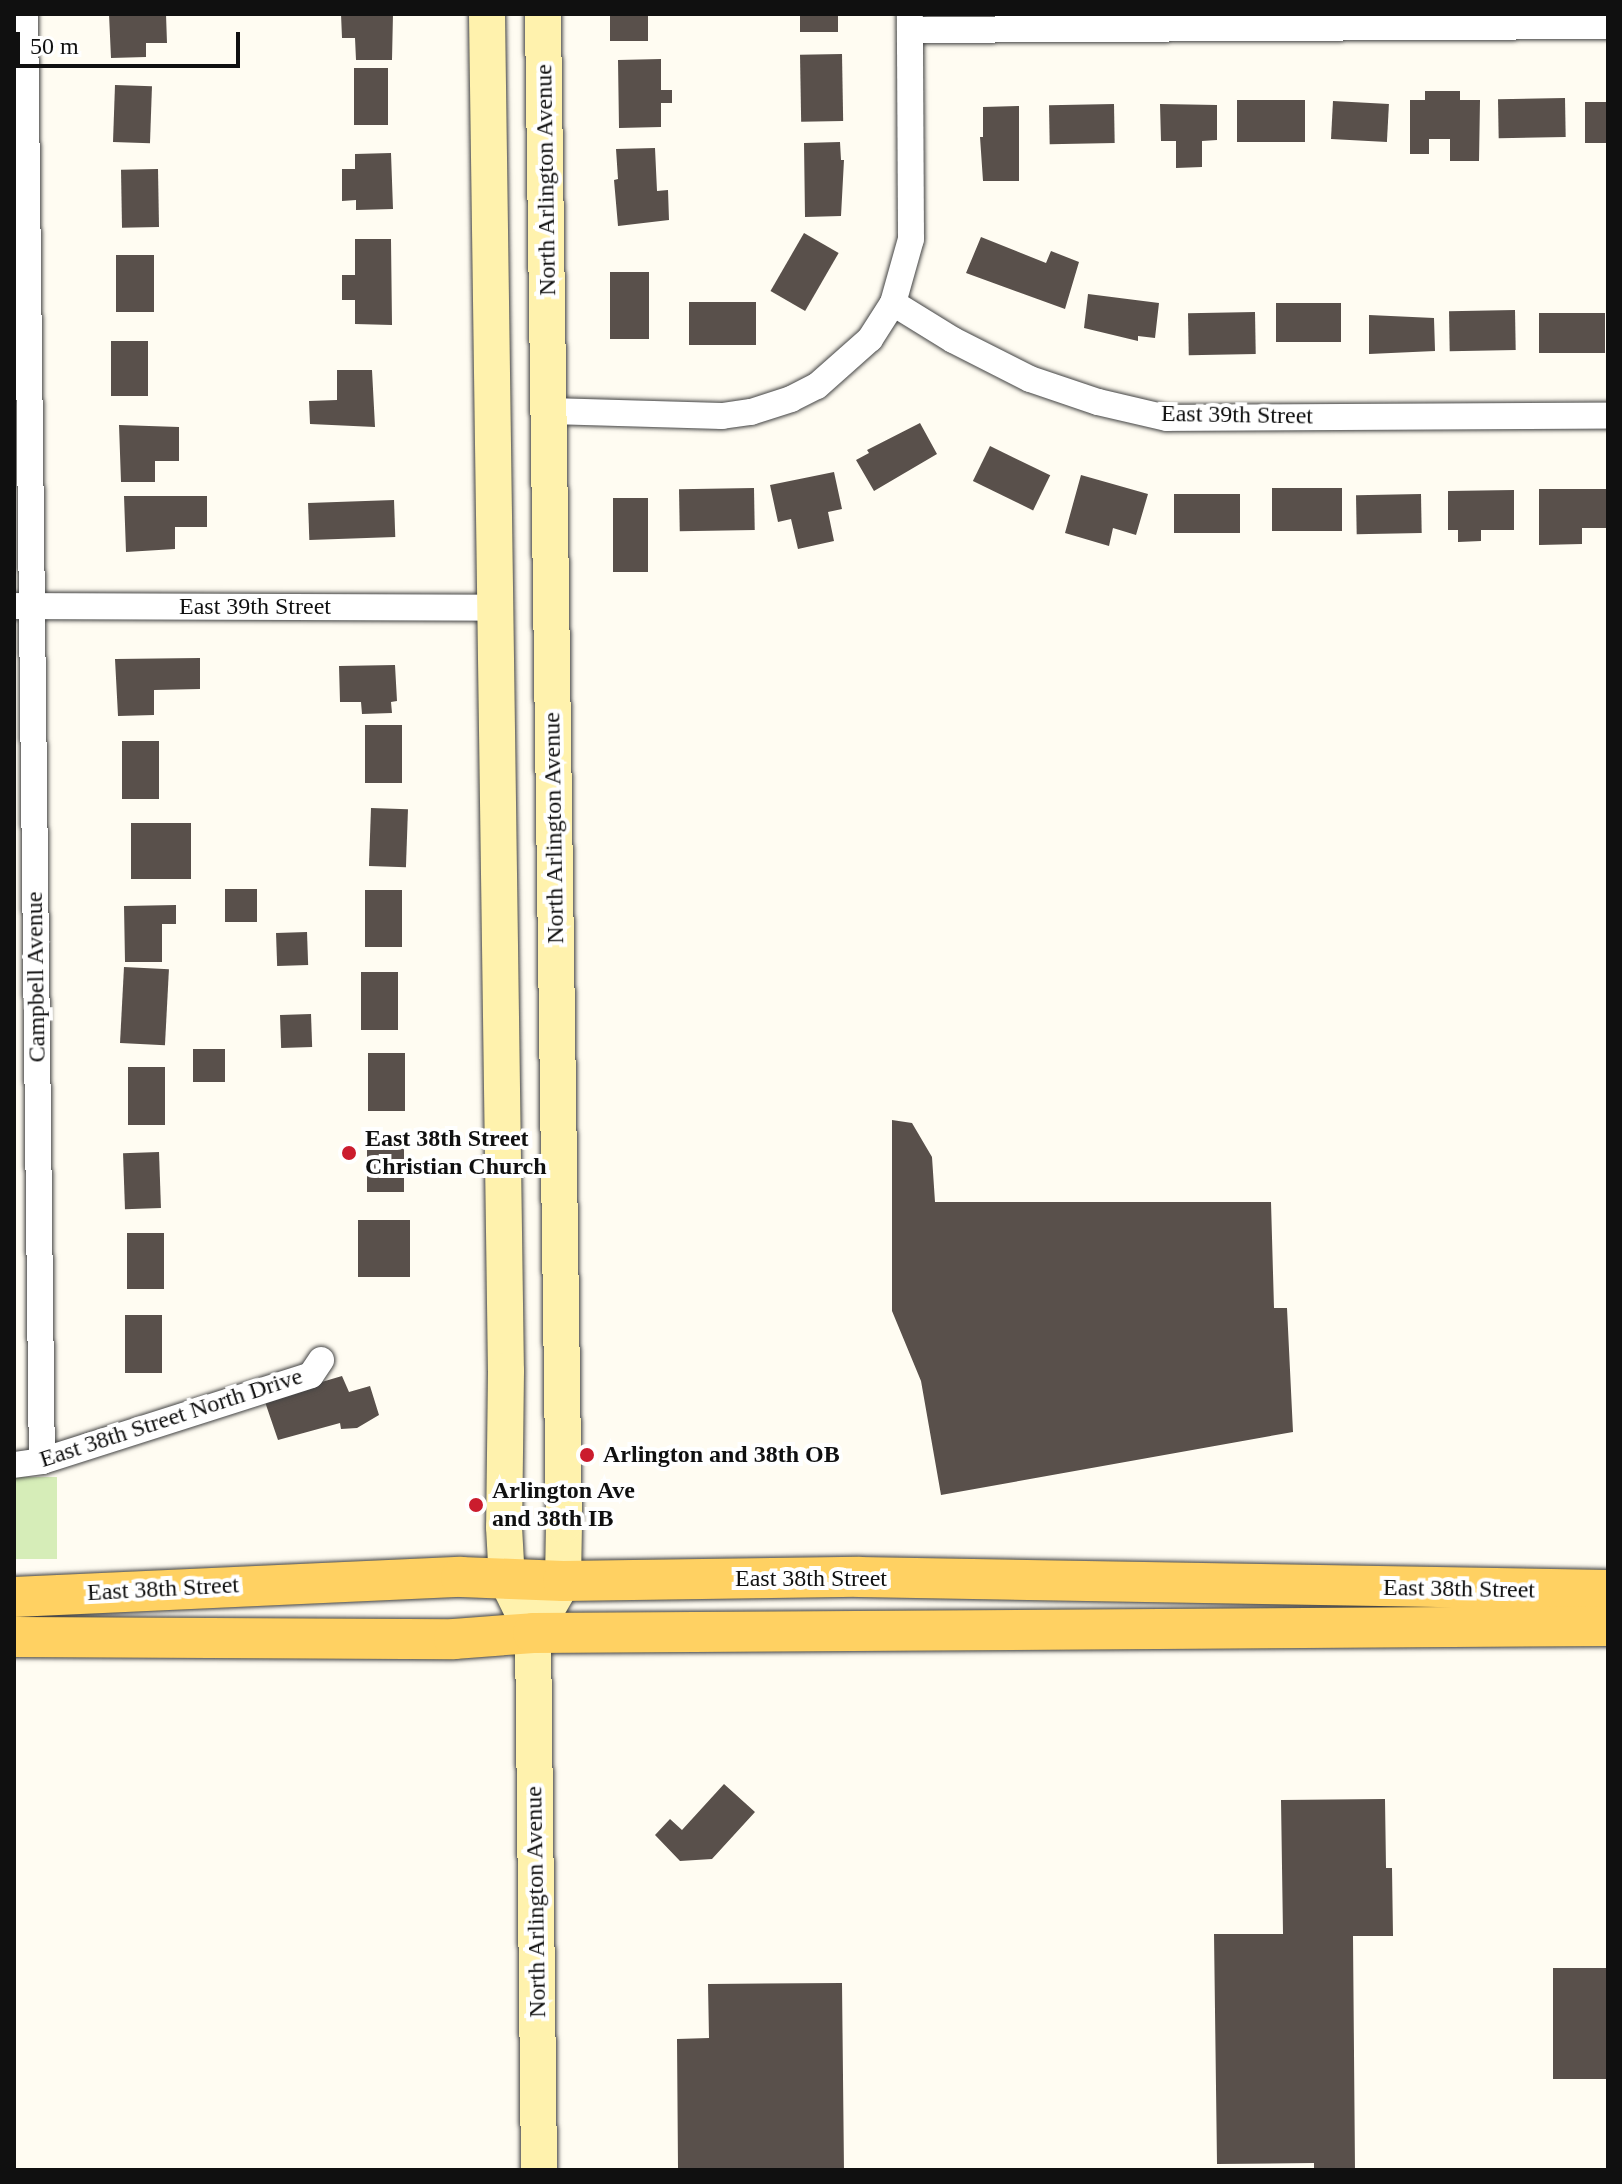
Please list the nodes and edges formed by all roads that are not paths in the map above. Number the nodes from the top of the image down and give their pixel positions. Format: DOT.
graph roads {
  1 [pos="25,14"];
  2 [pos="487,14"];
  3 [pos="543,14"];
  4 [pos="910,22"];
  5 [pos="1608,26"];
  6 [pos="893,303"];
  7 [pos="550,411"];
  8 [pos="1608,416"];
  9 [pos="23,606"];
  10 [pos="496,608"];
  11 [pos="321,1360"];
  12 [pos="42,1461"];
  13 [pos="14,1465"];
  14 [pos="507,1580"];
  15 [pos="563,1581"];
  16 [pos="1608,1590"];
  17 [pos="14,1597"];
  18 [pos="1608,1626"];
  19 [pos="533,1633"];
  20 [pos="14,1637"];
  21 [pos="539,2170"];
  1 -- 9 [label="street, Campbell Avenue"];
  2 -- 10 [label="main road, North Arlington Avenue"];
  3 -- 7 [label="main road, North Arlington Avenue"];
  4 -- 5 [label="street"];
  4 -- 6 [label="street"];
  6 -- 7 [label="street"];
  6 -- 8 [label="street, East 39th Street"];
  7 -- 15 [label="main road, North Arlington Avenue"];
  9 -- 10 [label="street, East 39th Street"];
  9 -- 12 [label="street, Campbell Avenue"];
  10 -- 14 [label="main road, North Arlington Avenue"];
  11 -- 12 [label="street, East 38th Street North Drive"];
  12 -- 13 [label="street, East 38th Street North Drive"];
  14 -- 15 [label="main road, East 38th Street"];
  14 -- 17 [label="main road, East 38th Street"];
  14 -- 19 [label="main road, North Arlington Avenue"];
  15 -- 16 [label="main road, East 38th Street"];
  15 -- 19 [label="main road"];
  18 -- 19 [label="main road, East 38th Street"];
  19 -- 20 [label="main road, East 38th Street"];
  19 -- 21 [label="main road, North Arlington Avenue"];
}
